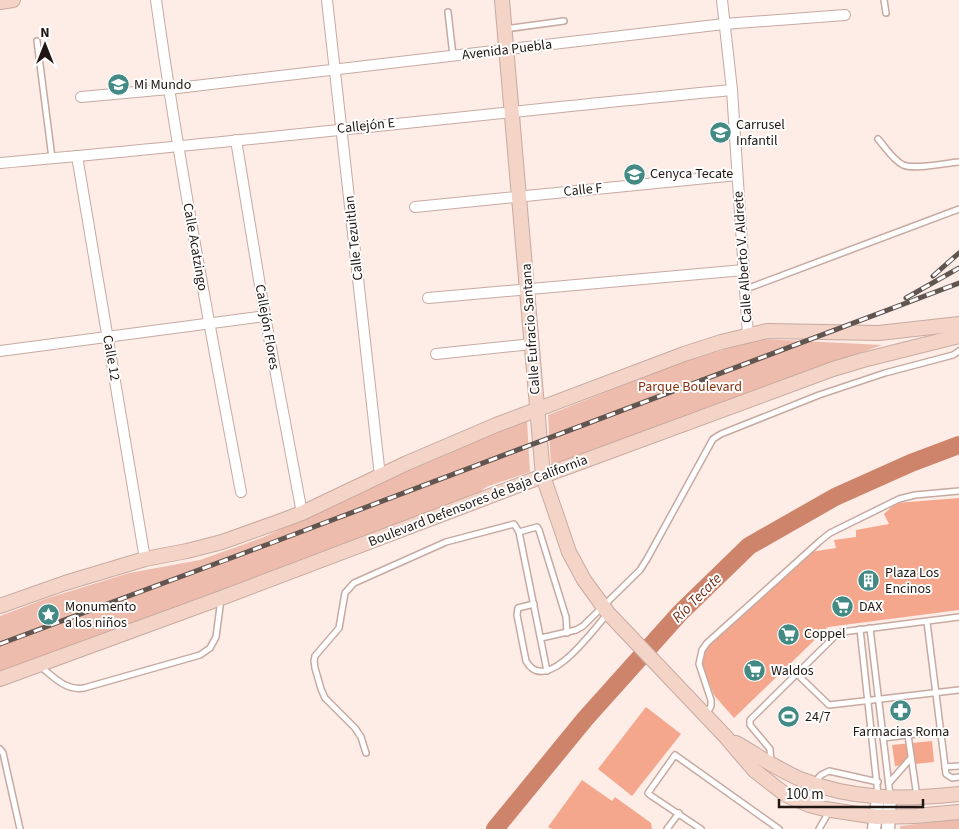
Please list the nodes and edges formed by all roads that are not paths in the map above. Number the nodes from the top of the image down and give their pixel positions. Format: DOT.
graph roads {
  1 [pos="13,0"];
  2 [pos="156,0"];
  3 [pos="327,0"];
  4 [pos="502,0"];
  5 [pos="722,0"];
  6 [pos="884,0"];
  7 [pos="0,2"];
  8 [pos="448,12"];
  9 [pos="886,12"];
  10 [pos="845,15"];
  11 [pos="564,21"];
  12 [pos="724,24"];
  13 [pos="505,29"];
  14 [pos="37,41"];
  15 [pos="507,50"];
  16 [pos="453,56"];
  17 [pos="334,70"];
  18 [pos="168,89"];
  19 [pos="732,90"];
  20 [pos="81,97"];
  21 [pos="512,111"];
  22 [pos="342,128"];
  23 [pos="878,139"];
  24 [pos="236,140"];
  25 [pos="178,147"];
  26 [pos="77,156"];
  27 [pos="52,159"];
  28 [pos="959,162"];
  29 [pos="0,163"];
  30 [pos="737,176"];
  31 [pos="519,196"];
  32 [pos="414,207"];
  33 [pos="959,210"];
  34 [pos="744,270"];
  35 [pos="528,289"];
  36 [pos="746,289"];
  37 [pos="428,298"];
  38 [pos="265,316"];
  39 [pos="209,324"];
  40 [pos="959,324"];
  41 [pos="748,335"];
  42 [pos="107,336"];
  43 [pos="959,336"];
  44 [pos="532,344"];
  45 [pos="0,351"];
  46 [pos="959,351"];
  47 [pos="436,354"];
  48 [pos="537,409"];
  49 [pos="380,476"];
  50 [pos="543,476"];
  51 [pos="959,491"];
  52 [pos="241,492"];
  53 [pos="302,513"];
  54 [pos="519,532"];
  55 [pos="146,559"];
  56 [pos="221,598"];
  57 [pos="534,604"];
  58 [pos="0,606"];
  59 [pos="606,610"];
  60 [pos="959,617"];
  61 [pos="927,622"];
  62 [pos="870,628"];
  63 [pos="860,629"];
  64 [pos="566,632"];
  65 [pos="541,638"];
  66 [pos="39,665"];
  67 [pos="547,671"];
  68 [pos="797,674"];
  69 [pos="0,679"];
  70 [pos="959,690"];
  71 [pos="936,693"];
  72 [pos="878,700"];
  73 [pos="869,701"];
  74 [pos="706,716"];
  75 [pos="941,731"];
  76 [pos="908,735"];
  77 [pos="725,736"];
  78 [pos="883,738"];
  79 [pos="0,749"];
  80 [pos="366,753"];
  81 [pos="911,758"];
  82 [pos="771,764"];
  83 [pos="959,766"];
  84 [pos="945,767"];
  85 [pos="959,777"];
  86 [pos="764,779"];
  87 [pos="878,782"];
  88 [pos="813,783"];
  89 [pos="889,783"];
  90 [pos="959,794"];
  91 [pos="917,797"];
  92 [pos="884,798"];
  93 [pos="830,810"];
  94 [pos="959,812"];
  95 [pos="679,813"];
  96 [pos="882,823"];
  97 [pos="20,829"];
  98 [pos="667,829"];
  99 [pos="702,829"];
  100 [pos="779,829"];
  101 [pos="819,829"];
  1 -- 7 [label="main road"];
  2 -- 18 [label="street, Calle Acatzingo"];
  3 -- 17 [label="street, Calle Tezuitlan"];
  4 -- 13 [label="main road, Calle Eufracio Santana"];
  5 -- 12 [label="street, Calle Alberto V. Aldrete"];
  6 -- 9 [label="lane"];
  8 -- 16 [label="lane"];
  10 -- 12 [label="street, Avenida Puebla"];
  11 -- 13 [label="lane"];
  12 -- 15 [label="street, Avenida Puebla"];
  12 -- 19 [label="street, Calle Alberto V. Aldrete"];
  13 -- 15 [label="main road, Calle Eufracio Santana"];
  14 -- 27 [label="lane"];
  15 -- 16 [label="street, Avenida Puebla"];
  15 -- 21 [label="main road, Calle Eufracio Santana"];
  16 -- 17 [label="street, Avenida Puebla"];
  17 -- 18 [label="street, Avenida Puebla"];
  17 -- 22 [label="street, Calle Tezuitlan"];
  18 -- 20 [label="street, Avenida Puebla"];
  18 -- 25 [label="street, Calle Acatzingo"];
  19 -- 21 [label="street, Callejón E"];
  19 -- 30 [label="street, Calle Alberto V. Aldrete"];
  21 -- 22 [label="street, Callejón E"];
  21 -- 31 [label="main road, Calle Eufracio Santana"];
  22 -- 24 [label="street, Callejón E"];
  22 -- 49 [label="street, Calle Tezuitlan"];
  23 -- 28 [label="lane"];
  24 -- 25 [label="street, Callejón E"];
  24 -- 38 [label="street, Callejón Flores"];
  25 -- 26 [label="street, Callejón E"];
  25 -- 39 [label="street, Calle Acatzingo"];
  26 -- 27 [label="street, Callejón E"];
  26 -- 42 [label="street, Calle 12"];
  27 -- 29 [label="street, Callejón E"];
  30 -- 31 [label="street, Calle F"];
  30 -- 34 [label="street, Calle Alberto V. Aldrete"];
  31 -- 32 [label="street, Calle F"];
  31 -- 35 [label="main road, Calle Eufracio Santana"];
  33 -- 36 [label="lane"];
  34 -- 35 [label="street"];
  34 -- 36 [label="street, Calle Alberto V. Aldrete"];
  35 -- 37 [label="street"];
  35 -- 44 [label="main road, Calle Eufracio Santana"];
  36 -- 41 [label="street, Calle Alberto V. Aldrete"];
  38 -- 39 [label="street"];
  38 -- 53 [label="street, Callejón Flores"];
  39 -- 42 [label="street"];
  39 -- 52 [label="street, Calle Acatzingo"];
  40 -- 41 [label="main road"];
  41 -- 48 [label="main road"];
  42 -- 45 [label="street"];
  42 -- 55 [label="street, Calle 12"];
  43 -- 50 [label="main road, Boulevard Defensores de Baja California"];
  44 -- 47 [label="street"];
  44 -- 48 [label="main road, Calle Eufracio Santana"];
  46 -- 59 [label="lane"];
  48 -- 49 [label="main road"];
  48 -- 50 [label="main road, Calle Eufracio Santana"];
  49 -- 53 [label="main road"];
  50 -- 56 [label="main road, Boulevard Defensores de Baja California"];
  50 -- 59 [label="main road, Calle Eufracio Santana"];
  51 -- 74 [label="lane"];
  53 -- 55 [label="main road"];
  54 -- 57 [label="lane"];
  54 -- 64 [label="lane"];
  54 -- 80 [label="lane"];
  55 -- 58 [label="main road"];
  56 -- 66 [label="main road, Boulevard Defensores de Baja California"];
  56 -- 66 [label="lane"];
  57 -- 65 [label="lane"];
  57 -- 67 [label="lane"];
  59 -- 64 [label="lane"];
  59 -- 67 [label="lane"];
  59 -- 74 [label="main road, Calle Eufracio Santana"];
  60 -- 61 [label="lane"];
  61 -- 62 [label="lane"];
  61 -- 71 [label="lane"];
  62 -- 63 [label="lane"];
  62 -- 72 [label="lane"];
  63 -- 68 [label="lane"];
  63 -- 73 [label="lane"];
  64 -- 65 [label="lane"];
  65 -- 67 [label="lane"];
  66 -- 69 [label="main road, Boulevard Defensores de Baja California"];
  68 -- 73 [label="lane"];
  68 -- 82 [label="lane"];
  70 -- 71 [label="lane"];
  71 -- 72 [label="lane"];
  71 -- 75 [label="lane"];
  72 -- 73 [label="lane"];
  72 -- 78 [label="lane"];
  73 -- 87 [label="lane"];
  74 -- 77 [label="main road, Calle Eufracio Santana"];
  75 -- 76 [label="lane"];
  75 -- 84 [label="lane"];
  76 -- 78 [label="lane"];
  76 -- 81 [label="lane"];
  77 -- 82 [label="main road"];
  77 -- 86 [label="main road"];
  78 -- 89 [label="lane"];
  79 -- 97 [label="lane"];
  81 -- 89 [label="lane"];
  81 -- 91 [label="lane"];
  82 -- 86 [label="lane"];
  82 -- 88 [label="main road"];
  83 -- 84 [label="lane"];
  84 -- 85 [label="lane"];
  86 -- 93 [label="main road"];
  87 -- 88 [label="lane"];
  87 -- 92 [label="lane"];
  88 -- 92 [label="main road"];
  89 -- 92 [label="lane"];
  90 -- 91 [label="main road"];
  91 -- 92 [label="main road"];
  92 -- 96 [label="street"];
  93 -- 96 [label="main road"];
  93 -- 101 [label="lane"];
  94 -- 96 [label="main road"];
  95 -- 98 [label="lane"];
  95 -- 99 [label="lane"];
  95 -- 100 [label="lane"];
}
